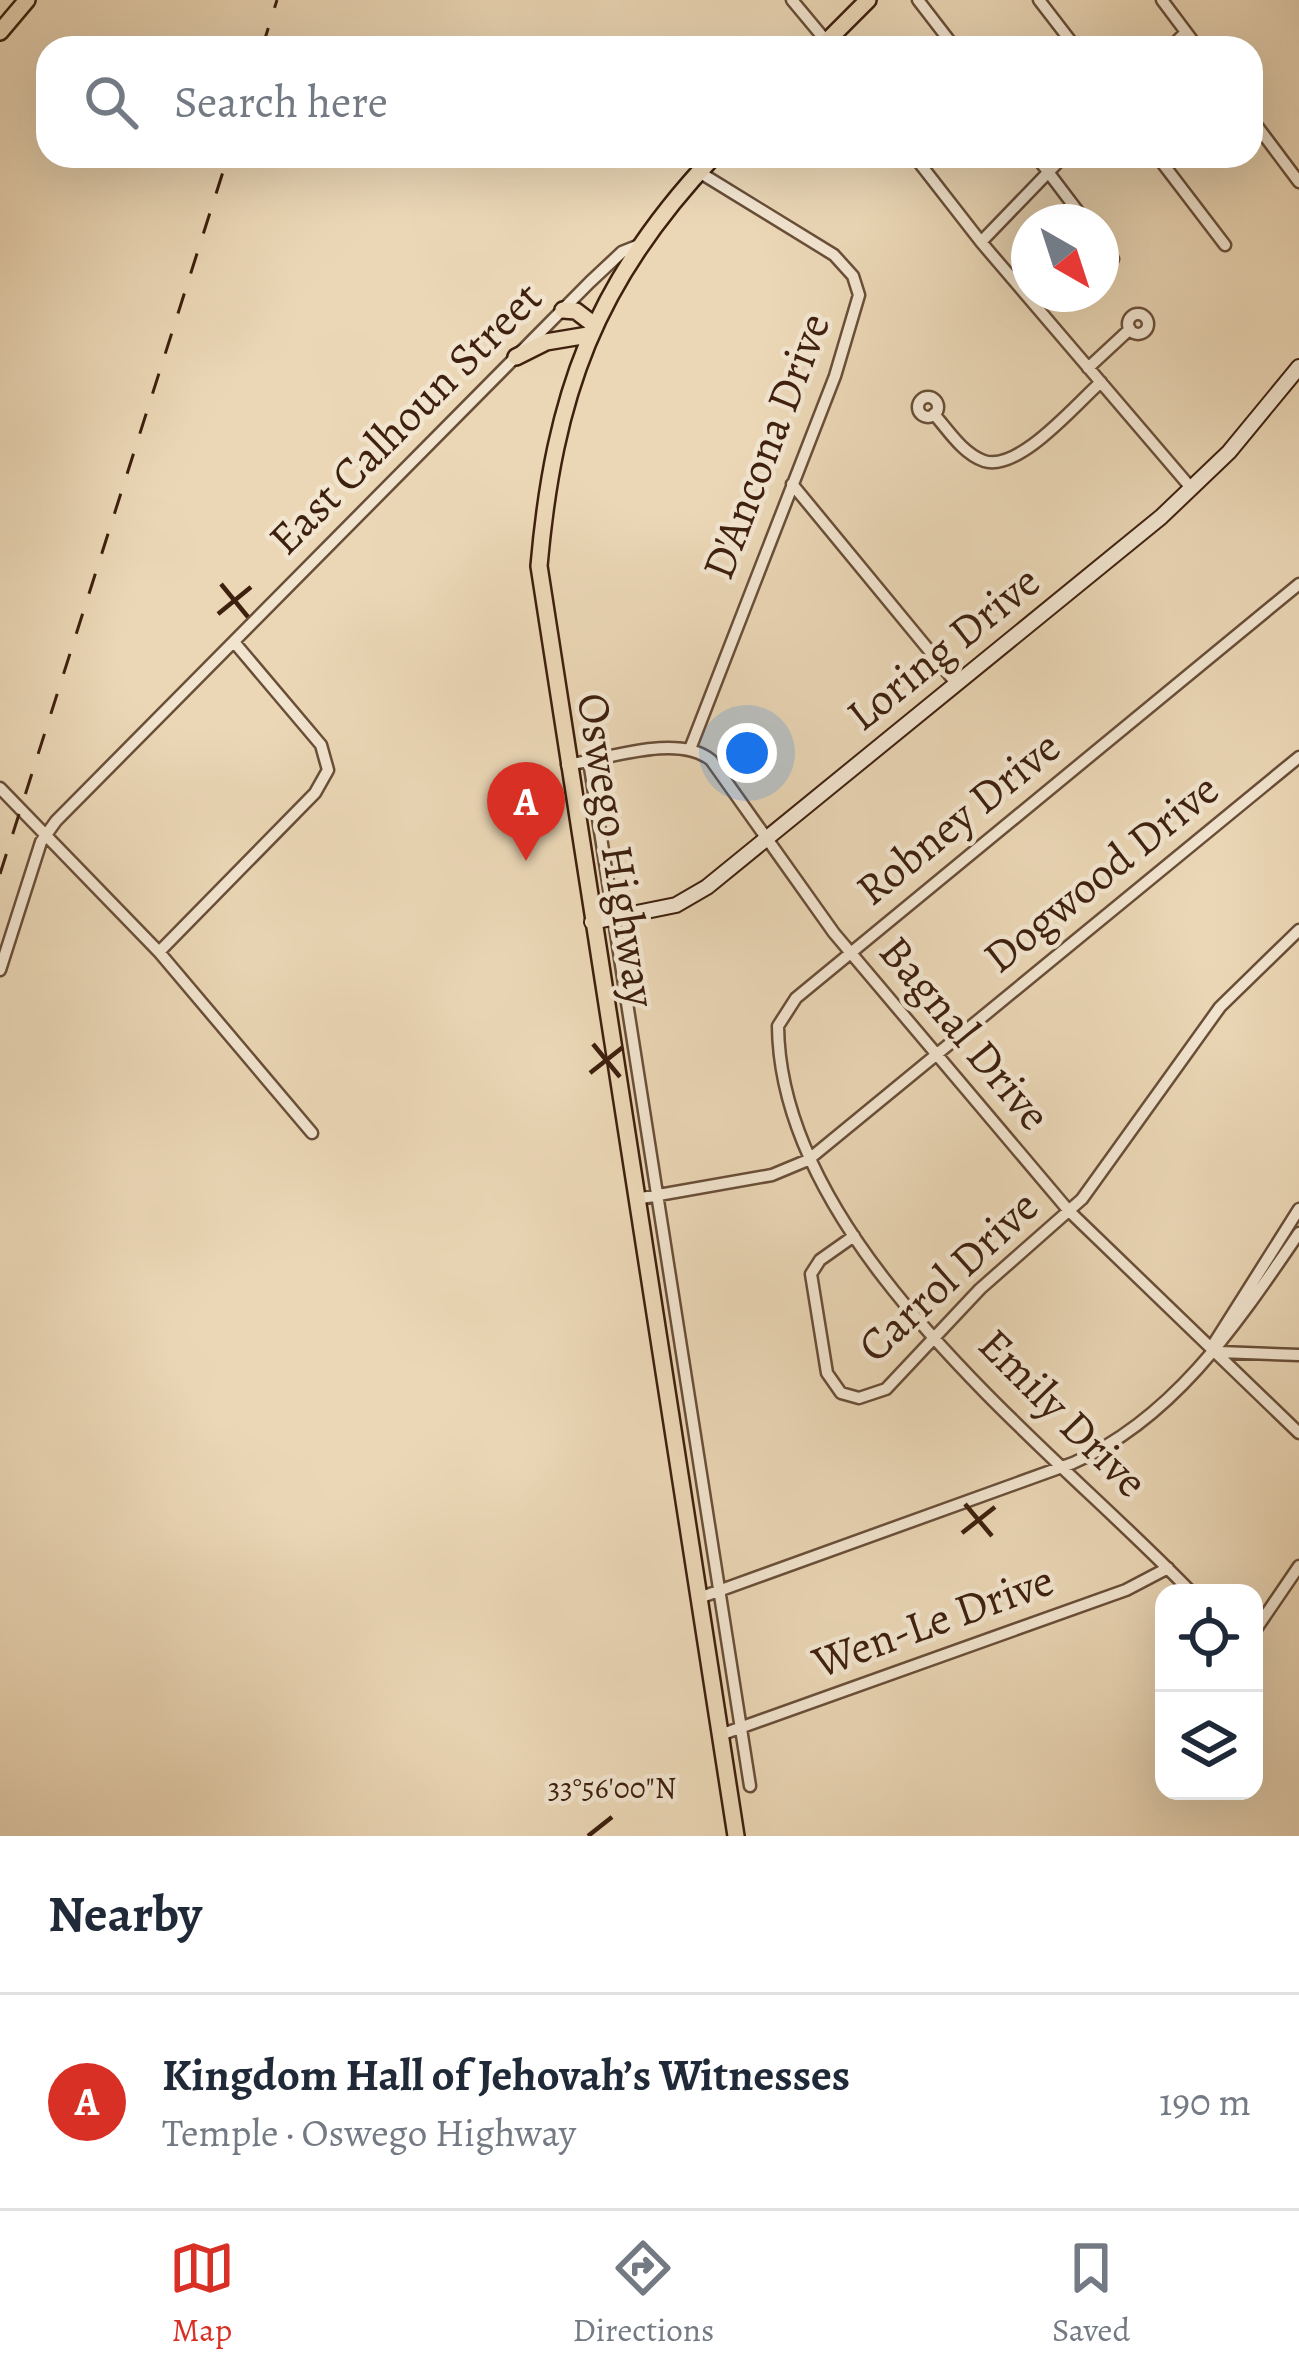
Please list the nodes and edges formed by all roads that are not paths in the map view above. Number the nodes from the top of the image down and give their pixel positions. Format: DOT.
graph roads {
  1 [pos="792,0"];
  2 [pos="868,0"];
  3 [pos="918,0"];
  4 [pos="1039,0"];
  5 [pos="1162,0"];
  6 [pos="14,9"];
  7 [pos="0,32"];
  8 [pos="1186,32"];
  9 [pos="820,36"];
  10 [pos="835,36"];
  11 [pos="946,36"];
  12 [pos="1067,36"];
  13 [pos="1182,36"];
  14 [pos="1189,36"];
  15 [pos="1263,134"];
  16 [pos="703,168"];
  17 [pos="923,168"];
  18 [pos="1045,168"];
  19 [pos="1052,168"];
  20 [pos="1166,168"];
  21 [pos="699,172"];
  22 [pos="1048,172"];
  23 [pos="1299,182"];
  24 [pos="1072,204"];
  25 [pos="981,242"];
  26 [pos="637,245"];
  27 [pos="1225,245"];
  28 [pos="562,310"];
  29 [pos="590,329"];
  30 [pos="1130,329"];
  31 [pos="546,342"];
  32 [pos="516,356"];
  33 [pos="1299,367"];
  34 [pos="1088,368"];
  35 [pos="573,374"];
  36 [pos="1101,382"];
  37 [pos="934,414"];
  38 [pos="792,484"];
  39 [pos="1192,489"];
  40 [pos="1299,584"];
  41 [pos="234,642"];
  42 [pos="956,683"];
  43 [pos="690,749"];
  44 [pos="1299,757"];
  45 [pos="590,761"];
  46 [pos="567,765"];
  47 [pos="0,788"];
  48 [pos="46,833"];
  49 [pos="766,839"];
  50 [pos="614,918"];
  51 [pos="592,922"];
  52 [pos="1299,930"];
  53 [pos="159,952"];
  54 [pos="850,953"];
  55 [pos="0,970"];
  56 [pos="936,1055"];
  57 [pos="312,1133"];
  58 [pos="808,1160"];
  59 [pos="657,1196"];
  60 [pos="636,1199"];
  61 [pos="1299,1209"];
  62 [pos="1069,1211"];
  63 [pos="1299,1233"];
  64 [pos="854,1236"];
  65 [pos="936,1336"];
  66 [pos="1211,1348"];
  67 [pos="1299,1355"];
  68 [pos="1299,1433"];
  69 [pos="1064,1466"];
  70 [pos="1299,1566"];
  71 [pos="1168,1568"];
  72 [pos="1183,1584"];
  73 [pos="719,1590"];
  74 [pos="699,1598"];
  75 [pos="1263,1619"];
  76 [pos="741,1728"];
  77 [pos="720,1735"];
  78 [pos="750,1786"];
  79 [pos="736,1836"];
  1 -- 9 [label="street"];
  2 -- 10 [label="main road"];
  3 -- 11 [label="street"];
  4 -- 12 [label="street"];
  5 -- 8 [label="street"];
  6 -- 7 [label="main road"];
  8 -- 13 [label="street"];
  8 -- 14 [label="street"];
  15 -- 23 [label="street"];
  16 -- 21 [label="main road, East Calhoun Street"];
  17 -- 25 [label="street"];
  18 -- 22 [label="street"];
  19 -- 22 [label="street"];
  20 -- 27 [label="street"];
  21 -- 26 [label="main road, East Calhoun Street"];
  21 -- 38 [label="street, D'Ancona Drive"];
  22 -- 24 [label="street"];
  22 -- 25 [label="street"];
  25 -- 34 [label="street"];
  26 -- 28 [label="street, East Calhoun Street"];
  26 -- 29 [label="main road, Oswego Highway"];
  28 -- 29 [label="main road"];
  28 -- 32 [label="street, East Calhoun Street"];
  29 -- 31 [label="main road"];
  29 -- 35 [label="main road, Oswego Highway"];
  30 -- 34 [label="street"];
  31 -- 32 [label="main road"];
  31 -- 35 [label="main road"];
  32 -- 41 [label="street, East Calhoun Street"];
  33 -- 39 [label="street, Loring Drive"];
  34 -- 36 [label="street"];
  35 -- 46 [label="main road, Oswego Highway"];
  36 -- 37 [label="street"];
  36 -- 39 [label="street"];
  38 -- 42 [label="street"];
  38 -- 43 [label="street, D'Ancona Drive"];
  39 -- 42 [label="street, Loring Drive"];
  40 -- 54 [label="street, Robney Drive"];
  41 -- 48 [label="street, East Calhoun Street"];
  41 -- 53 [label="street"];
  42 -- 49 [label="street, Loring Drive"];
  43 -- 45 [label="street"];
  43 -- 49 [label="street, Bagnal Drive"];
  44 -- 56 [label="street, Dogwood Drive"];
  45 -- 46 [label="street"];
  45 -- 50 [label="street, Oswego Highway"];
  46 -- 51 [label="main road, Oswego Highway"];
  47 -- 48 [label="street"];
  48 -- 53 [label="street"];
  48 -- 55 [label="street, East Calhoun Street"];
  49 -- 50 [label="street, Loring Drive"];
  49 -- 54 [label="street, Bagnal Drive"];
  50 -- 51 [label="street, Loring Drive"];
  50 -- 59 [label="street, Oswego Highway"];
  51 -- 60 [label="main road, Oswego Highway"];
  52 -- 62 [label="street, Carrol Drive"];
  53 -- 57 [label="street"];
  54 -- 56 [label="street, Bagnal Drive"];
  54 -- 58 [label="street, Robney Drive"];
  56 -- 58 [label="street, Dogwood Drive"];
  56 -- 62 [label="street, Bagnal Drive"];
  58 -- 59 [label="street, Dogwood Drive"];
  58 -- 64 [label="street, Emily Drive"];
  59 -- 60 [label="street, Dogwood Drive"];
  59 -- 73 [label="street, Oswego Highway"];
  60 -- 74 [label="main road, Oswego Highway"];
  61 -- 66 [label="street"];
  62 -- 65 [label="street, Carrol Drive"];
  62 -- 66 [label="street, Bagnal Drive"];
  63 -- 66 [label="street"];
  64 -- 65 [label="street, Emily Drive"];
  64 -- 65 [label="street, Carrol Drive"];
  65 -- 69 [label="street, Emily Drive"];
  66 -- 67 [label="street"];
  66 -- 68 [label="street, Bagnal Drive"];
  66 -- 69 [label="street"];
  69 -- 71 [label="street, Emily Drive"];
  69 -- 73 [label="street"];
  70 -- 75 [label="street"];
  71 -- 72 [label="street, Emily Drive"];
  71 -- 76 [label="street, Wen-Le Drive"];
  73 -- 74 [label="street"];
  73 -- 76 [label="street, Oswego Highway"];
  74 -- 77 [label="main road, Oswego Highway"];
  76 -- 77 [label="street, Wen-Le Drive"];
  76 -- 78 [label="street, Oswego Highway"];
  77 -- 79 [label="main road, Oswego Highway"];
}
